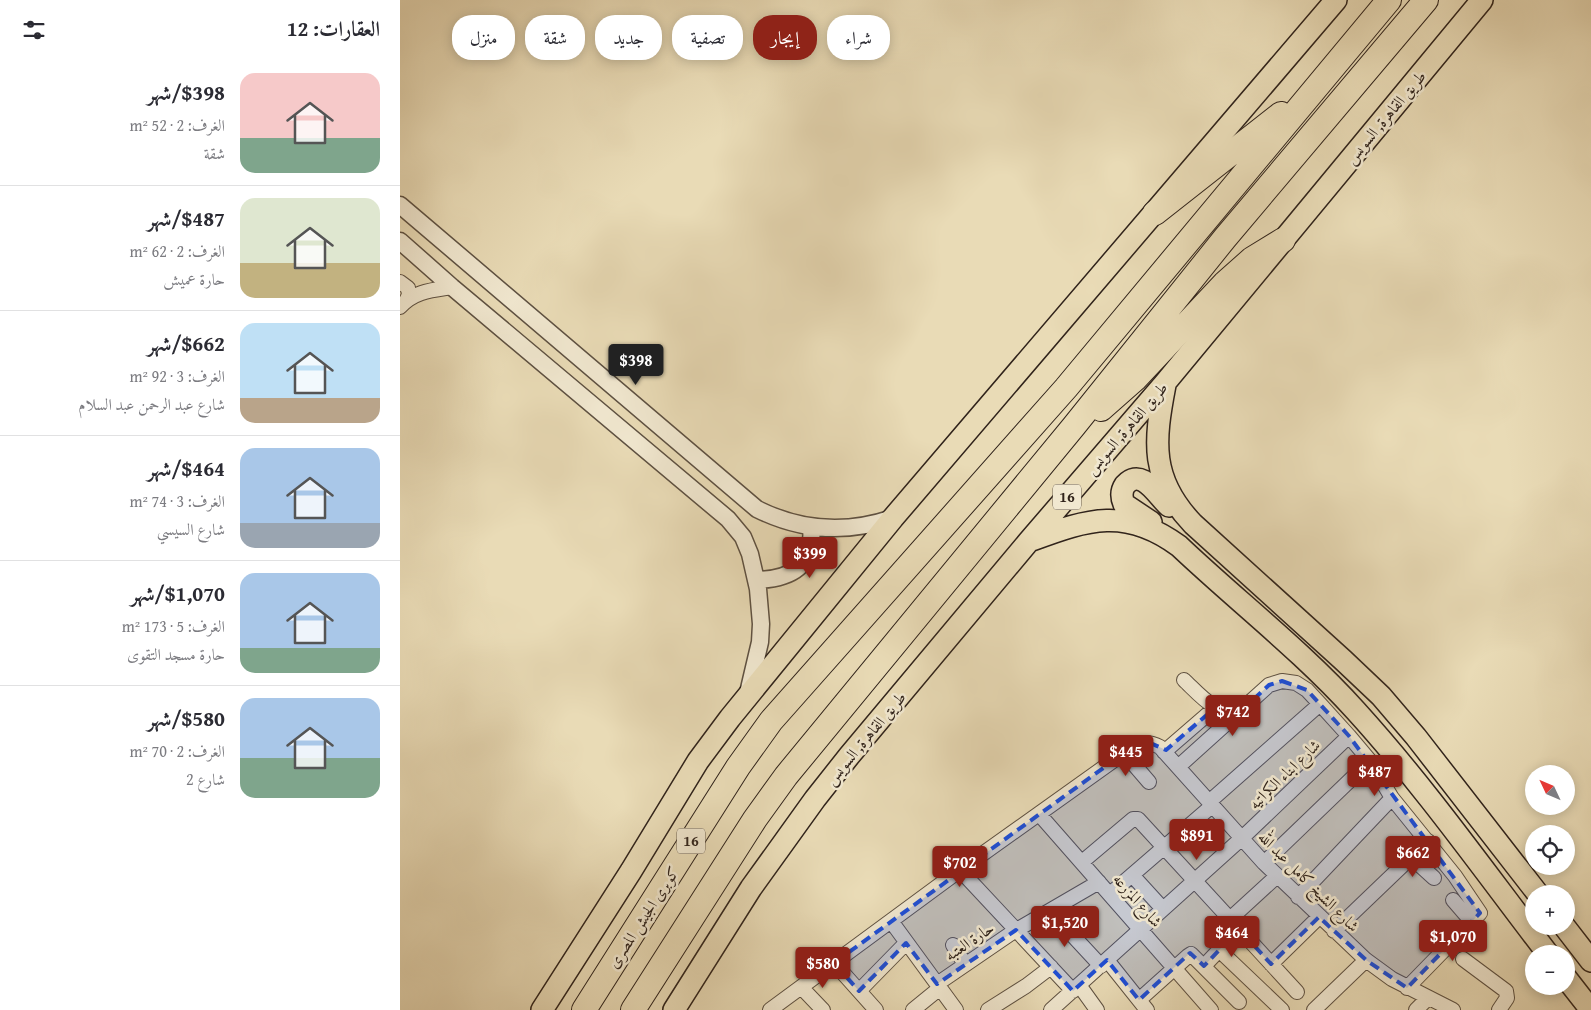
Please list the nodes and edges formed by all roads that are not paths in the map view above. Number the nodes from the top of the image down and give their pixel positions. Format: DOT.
graph roads {
  1 [pos="1336,0"];
  2 [pos="1389,0"];
  3 [pos="1426,0"];
  4 [pos="1482,0"];
  5 [pos="1318,85"];
  6 [pos="400,205"];
  7 [pos="1155,212"];
  8 [pos="1284,240"];
  9 [pos="401,246"];
  10 [pos="400,282"];
  11 [pos="452,287"];
  12 [pos="403,304"];
  13 [pos="1165,383"];
  14 [pos="1074,426"];
  15 [pos="1184,516"];
  16 [pos="894,518"];
  17 [pos="811,527"];
  18 [pos="1168,539"];
  19 [pos="1029,541"];
  20 [pos="756,580"];
  21 [pos="1184,680"];
  22 [pos="747,698"];
  23 [pos="1320,704"];
  24 [pos="1216,707"];
  25 [pos="1240,711"];
  26 [pos="1349,736"];
  27 [pos="1129,749"];
  28 [pos="1164,752"];
  29 [pos="1370,761"];
  30 [pos="1178,767"];
  31 [pos="1149,782"];
  32 [pos="1392,798"];
  33 [pos="1211,804"];
  34 [pos="1039,814"];
  35 [pos="1242,838"];
  36 [pos="1428,841"];
  37 [pos="1165,847"];
  38 [pos="1411,857"];
  39 [pos="1082,862"];
  40 [pos="1264,863"];
  41 [pos="960,870"];
  42 [pos="1132,875"];
  43 [pos="1277,876"];
  44 [pos="1434,878"];
  45 [pos="1195,880"];
  46 [pos="1099,882"];
  47 [pos="1531,885"];
  48 [pos="1110,894"];
  49 [pos="1298,897"];
  50 [pos="1453,900"];
  51 [pos="1163,909"];
  52 [pos="1050,911"];
  53 [pos="1319,917"];
  54 [pos="1476,919"];
  55 [pos="891,921"];
  56 [pos="1235,924"];
  57 [pos="1016,930"];
  58 [pos="1141,930"];
  59 [pos="1334,931"];
  60 [pos="1571,935"];
  61 [pos="906,944"];
  62 [pos="953,945"];
  63 [pos="1541,945"];
  64 [pos="1219,950"];
  65 [pos="1463,959"];
  66 [pos="1366,960"];
  67 [pos="1591,961"];
  68 [pos="834,963"];
  69 [pos="1104,963"];
  70 [pos="965,964"];
  71 [pos="1271,964"];
  72 [pos="1204,966"];
  73 [pos="1050,967"];
  74 [pos="1174,969"];
  75 [pos="801,986"];
  76 [pos="939,986"];
  77 [pos="1076,988"];
  78 [pos="1407,988"];
  79 [pos="1575,990"];
  80 [pos="859,991"];
  81 [pos="1297,992"];
  82 [pos="1428,998"];
  83 [pos="1239,1002"];
  84 [pos="1143,1005"];
  85 [pos="1003,1006"];
  86 [pos="1060,1007"];
  87 [pos="542,1010"];
  88 [pos="584,1010"];
  89 [pos="633,1010"];
  90 [pos="674,1010"];
  91 [pos="770,1010"];
  92 [pos="823,1010"];
  93 [pos="876,1010"];
  94 [pos="913,1010"];
  95 [pos="956,1010"];
  96 [pos="988,1010"];
  97 [pos="1097,1010"];
  98 [pos="1210,1010"];
  99 [pos="1282,1010"];
  100 [pos="1314,1010"];
  101 [pos="1416,1010"];
  102 [pos="1453,1010"];
  103 [pos="1499,1010"];
  104 [pos="1591,1010"];
  1 -- 7 [label="main road, 16"];
  2 -- 5 [label="highway, 16"];
  3 -- 14 [label="highway, 16"];
  4 -- 8 [label="main road, طريق القاهرة, السويس / 16"];
  5 -- 7 [label="highway, 16"];
  5 -- 88 [label="highway, كوبرى الجيش المصرى / 16"];
  6 -- 17 [label="street"];
  7 -- 16 [label="main road, 16"];
  8 -- 13 [label="main road, طريق القاهرة, السويس / 16"];
  8 -- 14 [label="highway, 16"];
  9 -- 11 [label="street"];
  10 -- 12 [label="street"];
  11 -- 12 [label="street"];
  11 -- 20 [label="street"];
  13 -- 15 [label="main road"];
  13 -- 19 [label="main road, طريق القاهرة, السويس / 16"];
  14 -- 89 [label="highway, 16"];
  15 -- 18 [label="main road"];
  15 -- 47 [label="main road"];
  16 -- 17 [label="street"];
  16 -- 22 [label="main road, 16"];
  17 -- 20 [label="street"];
  18 -- 19 [label="main road"];
  18 -- 63 [label="main road"];
  19 -- 90 [label="main road, طريق القاهرة, السويس / 16"];
  20 -- 22 [label="street"];
  21 -- 24 [label="street"];
  22 -- 87 [label="main road, 16"];
  23 -- 25 [label="street"];
  23 -- 26 [label="street"];
  23 -- 33 [label="street"];
  24 -- 25 [label="street"];
  24 -- 28 [label="street"];
  25 -- 30 [label="street"];
  26 -- 29 [label="street"];
  26 -- 35 [label="street, شارع ابناء الكراتيه"];
  27 -- 28 [label="street, شارع الشيخ كامل عبد الله"];
  27 -- 31 [label="street"];
  27 -- 34 [label="street"];
  28 -- 30 [label="street, شارع الشيخ كامل عبد الله"];
  29 -- 32 [label="street"];
  29 -- 40 [label="street"];
  30 -- 33 [label="street, شارع الشيخ كامل عبد الله"];
  32 -- 36 [label="street"];
  32 -- 49 [label="street"];
  33 -- 35 [label="street, شارع الشيخ كامل عبد الله"];
  33 -- 37 [label="street"];
  34 -- 39 [label="street, شارع المزرعه"];
  34 -- 41 [label="street"];
  35 -- 40 [label="street, شارع الشيخ كامل عبد الله"];
  35 -- 45 [label="street, شارع ابناء الكراتيه"];
  36 -- 38 [label="street"];
  36 -- 54 [label="street"];
  37 -- 39 [label="street"];
  37 -- 42 [label="street"];
  37 -- 45 [label="street"];
  38 -- 44 [label="street"];
  38 -- 59 [label="street"];
  39 -- 46 [label="street, شارع المزرعه"];
  40 -- 43 [label="street, شارع الشيخ كامل عبد الله"];
  41 -- 55 [label="street"];
  41 -- 57 [label="street"];
  42 -- 48 [label="street"];
  42 -- 51 [label="street"];
  43 -- 49 [label="street, شارع الشيخ كامل عبد الله"];
  43 -- 56 [label="street"];
  45 -- 51 [label="street, شارع ابناء الكراتيه"];
  45 -- 56 [label="street"];
  46 -- 48 [label="street, شارع المزرعه"];
  46 -- 52 [label="street, حارة العتبه"];
  48 -- 58 [label="street, شارع المزرعه"];
  49 -- 53 [label="street, شارع الشيخ كامل عبد الله"];
  50 -- 54 [label="street"];
  51 -- 58 [label="street, شارع ابناء الكراتيه"];
  52 -- 57 [label="street, حارة العتبه"];
  52 -- 69 [label="street"];
  53 -- 59 [label="street, شارع الشيخ كامل عبد الله"];
  53 -- 71 [label="street"];
  54 -- 78 [label="street"];
  55 -- 61 [label="street"];
  55 -- 68 [label="street"];
  56 -- 64 [label="street"];
  56 -- 71 [label="street"];
  57 -- 70 [label="street, حارة العتبه"];
  57 -- 73 [label="street"];
  58 -- 69 [label="street, شارع ابناء الكراتيه"];
  58 -- 74 [label="street, شارع المزرعه"];
  59 -- 66 [label="street, شارع الشيخ كامل عبد الله"];
  60 -- 67 [label="main road"];
  61 -- 76 [label="street"];
  61 -- 80 [label="street"];
  62 -- 70 [label="street"];
  64 -- 72 [label="street"];
  64 -- 99 [label="street"];
  65 -- 103 [label="street"];
  66 -- 78 [label="street, شارع الشيخ كامل عبد الله"];
  66 -- 100 [label="street"];
  68 -- 75 [label="street"];
  68 -- 80 [label="street"];
  69 -- 77 [label="street, شارع ابناء الكراتيه"];
  69 -- 84 [label="street"];
  70 -- 76 [label="street, حارة العتبه"];
  71 -- 81 [label="street"];
  72 -- 74 [label="street"];
  72 -- 83 [label="street"];
  73 -- 77 [label="street"];
  73 -- 85 [label="street"];
  74 -- 84 [label="street"];
  74 -- 98 [label="street, شارع المزرعه"];
  75 -- 91 [label="street"];
  75 -- 92 [label="street"];
  76 -- 94 [label="street, حارة العتبه"];
  76 -- 95 [label="street"];
  77 -- 86 [label="street, شارع ابناء الكراتيه"];
  77 -- 97 [label="street"];
  78 -- 82 [label="street, شارع الشيخ كامل عبد الله"];
  79 -- 104 [label="main road"];
  80 -- 93 [label="street"];
  82 -- 101 [label="street"];
  82 -- 102 [label="street, شارع الشيخ كامل عبد الله"];
  85 -- 96 [label="street"];
}
